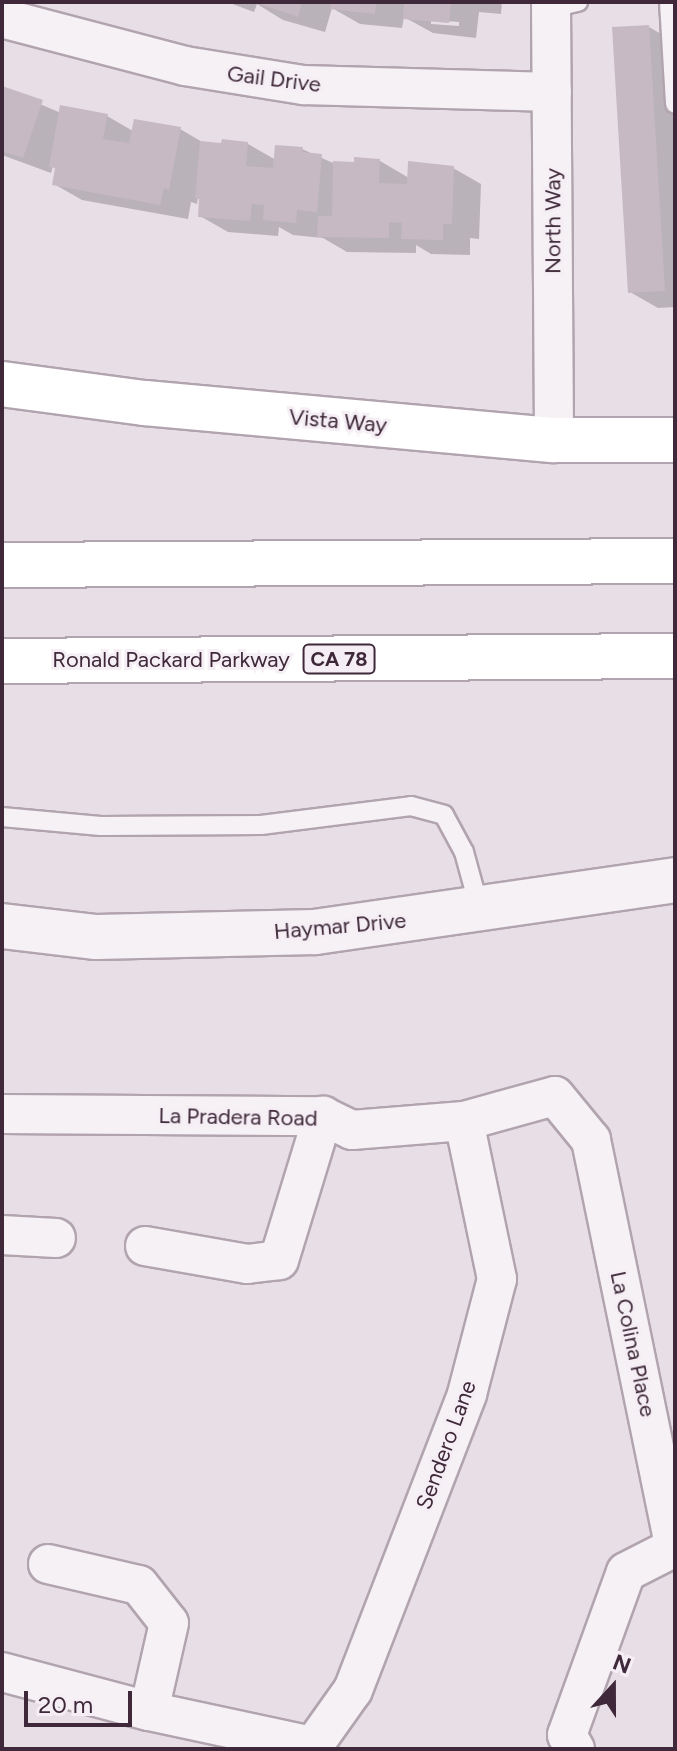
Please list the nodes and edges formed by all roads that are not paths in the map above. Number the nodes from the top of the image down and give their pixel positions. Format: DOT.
graph roads {
  1 [pos="669,2"];
  2 [pos="560,4"];
  3 [pos="2,18"];
  4 [pos="552,92"];
  5 [pos="675,104"];
  6 [pos="2,384"];
  7 [pos="554,440"];
  8 [pos="675,440"];
  9 [pos="675,561"];
  10 [pos="2,565"];
  11 [pos="675,656"];
  12 [pos="2,661"];
  13 [pos="2,817"];
  14 [pos="675,880"];
  15 [pos="480,910"];
  16 [pos="2,926"];
  17 [pos="2,1114"];
  18 [pos="323,1116"];
  19 [pos="464,1121"];
  20 [pos="591,1140"];
  21 [pos="2,1235"];
  22 [pos="56,1238"];
  23 [pos="145,1246"];
  24 [pos="675,1548"];
  25 [pos="48,1564"];
  26 [pos="2,1672"];
  27 [pos="149,1711"];
  28 [pos="312,1748"];
  29 [pos="575,1749"];
  1 -- 5 [label="lane"];
  2 -- 4 [label="street, North Way"];
  3 -- 4 [label="street, Gail Drive"];
  4 -- 7 [label="street, North Way"];
  6 -- 7 [label="main road, Vista Way"];
  7 -- 8 [label="main road, Vista Way"];
  9 -- 10 [label="main road"];
  11 -- 12 [label="main road, Ronald Packard Parkway / CA 78"];
  13 -- 15 [label="lane"];
  14 -- 15 [label="street, Haymar Drive"];
  15 -- 16 [label="street, Haymar Drive"];
  17 -- 18 [label="street, La Pradera Road"];
  18 -- 19 [label="street, La Pradera Road"];
  18 -- 23 [label="street"];
  19 -- 20 [label="street, La Pradera Road"];
  19 -- 28 [label="street, Sendero Lane"];
  20 -- 24 [label="street, La Colina Place"];
  21 -- 22 [label="street"];
  24 -- 29 [label="street"];
  25 -- 27 [label="street"];
  26 -- 27 [label="street"];
  27 -- 28 [label="street"];
}
